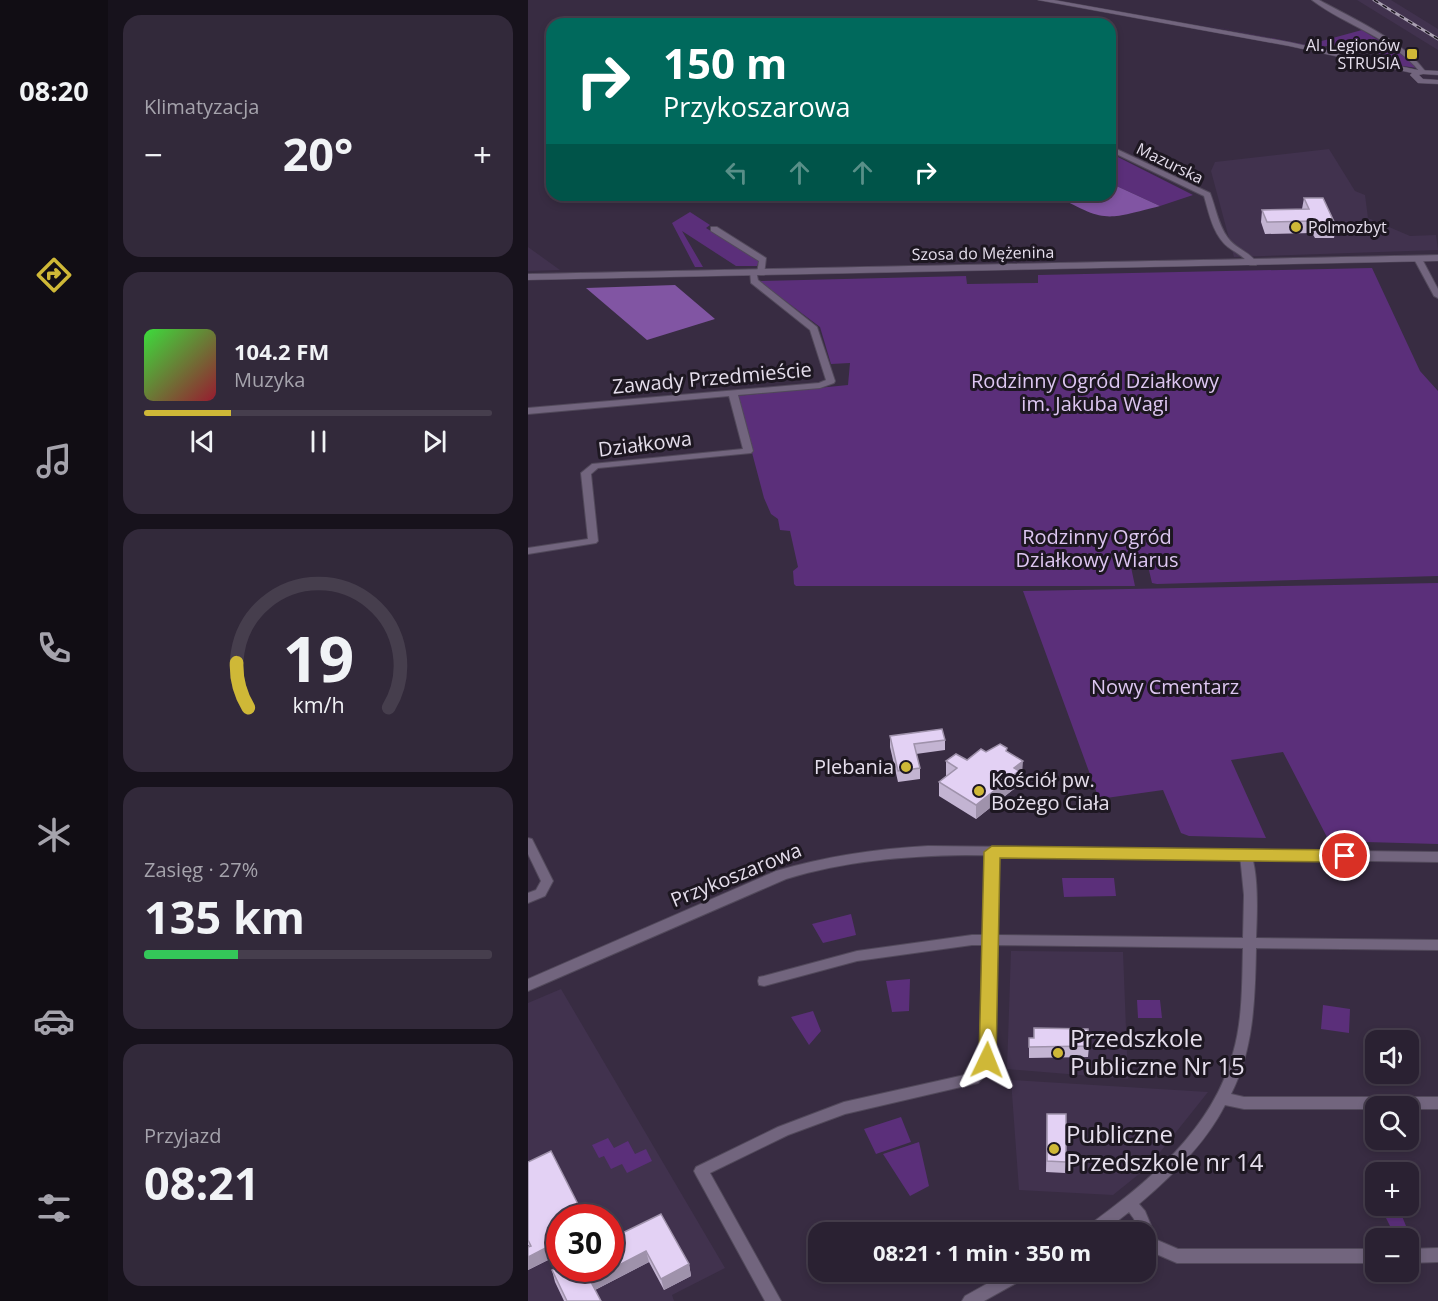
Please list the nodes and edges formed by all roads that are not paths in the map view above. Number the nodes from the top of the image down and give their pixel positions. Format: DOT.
graph roads {
  1 [pos="1042,0"];
  2 [pos="1315,0"];
  3 [pos="1425,72"];
  4 [pos="1437,82"];
  5 [pos="1116,151"];
  6 [pos="714,229"];
  7 [pos="1438,258"];
  8 [pos="1418,259"];
  9 [pos="1253,263"];
  10 [pos="757,273"];
  11 [pos="1428,275"];
  12 [pos="1438,275"];
  13 [pos="528,277"];
  14 [pos="1438,296"];
  15 [pos="733,394"];
  16 [pos="528,411"];
  17 [pos="528,551"];
  18 [pos="528,842"];
  19 [pos="992,852"];
  20 [pos="1246,855"];
  21 [pos="1438,857"];
  22 [pos="528,898"];
  23 [pos="988,939"];
  24 [pos="1250,942"];
  25 [pos="1438,945"];
  26 [pos="764,981"];
  27 [pos="528,985"];
  28 [pos="1222,1098"];
  29 [pos="1438,1103"];
  30 [pos="1131,1204"];
  31 [pos="1106,1222"];
  32 [pos="1142,1222"];
  33 [pos="1156,1247"];
  34 [pos="1438,1255"];
  35 [pos="1365,1256"];
  36 [pos="1419,1256"];
  37 [pos="1004,1282"];
  38 [pos="773,1301"];
  39 [pos="970,1301"];
  1 -- 3 [label="main road"];
  2 -- 3 [label="street"];
  3 -- 4 [label="main road"];
  5 -- 9 [label="street, Mazurska"];
  6 -- 10 [label="street"];
  7 -- 8 [label="main road, Szosa do Mężenina"];
  8 -- 9 [label="main road, Szosa do Mężenina"];
  8 -- 11 [label="street"];
  9 -- 10 [label="main road, Szosa do Mężenina"];
  10 -- 13 [label="main road, Szosa do Mężenina"];
  10 -- 15 [label="street, Zawady Przedmieście"];
  11 -- 12 [label="street"];
  11 -- 14 [label="street"];
  15 -- 16 [label="street, Zawady Przedmieście"];
  15 -- 17 [label="street, Działkowa"];
  18 -- 22 [label="street"];
  19 -- 20 [label="street, Przykoszarowa"];
  19 -- 23 [label="street"];
  19 -- 27 [label="street, Przykoszarowa"];
  20 -- 21 [label="street, Przykoszarowa"];
  20 -- 24 [label="street"];
  23 -- 24 [label="street"];
  23 -- 26 [label="street"];
  23 -- 38 [label="street"];
  24 -- 25 [label="street"];
  24 -- 28 [label="street"];
  28 -- 29 [label="street"];
  28 -- 30 [label="street"];
  30 -- 31 [label="street"];
  30 -- 32 [label="street"];
  33 -- 35 [label="street"];
  34 -- 36 [label="street"];
  37 -- 39 [label="street"];
}
